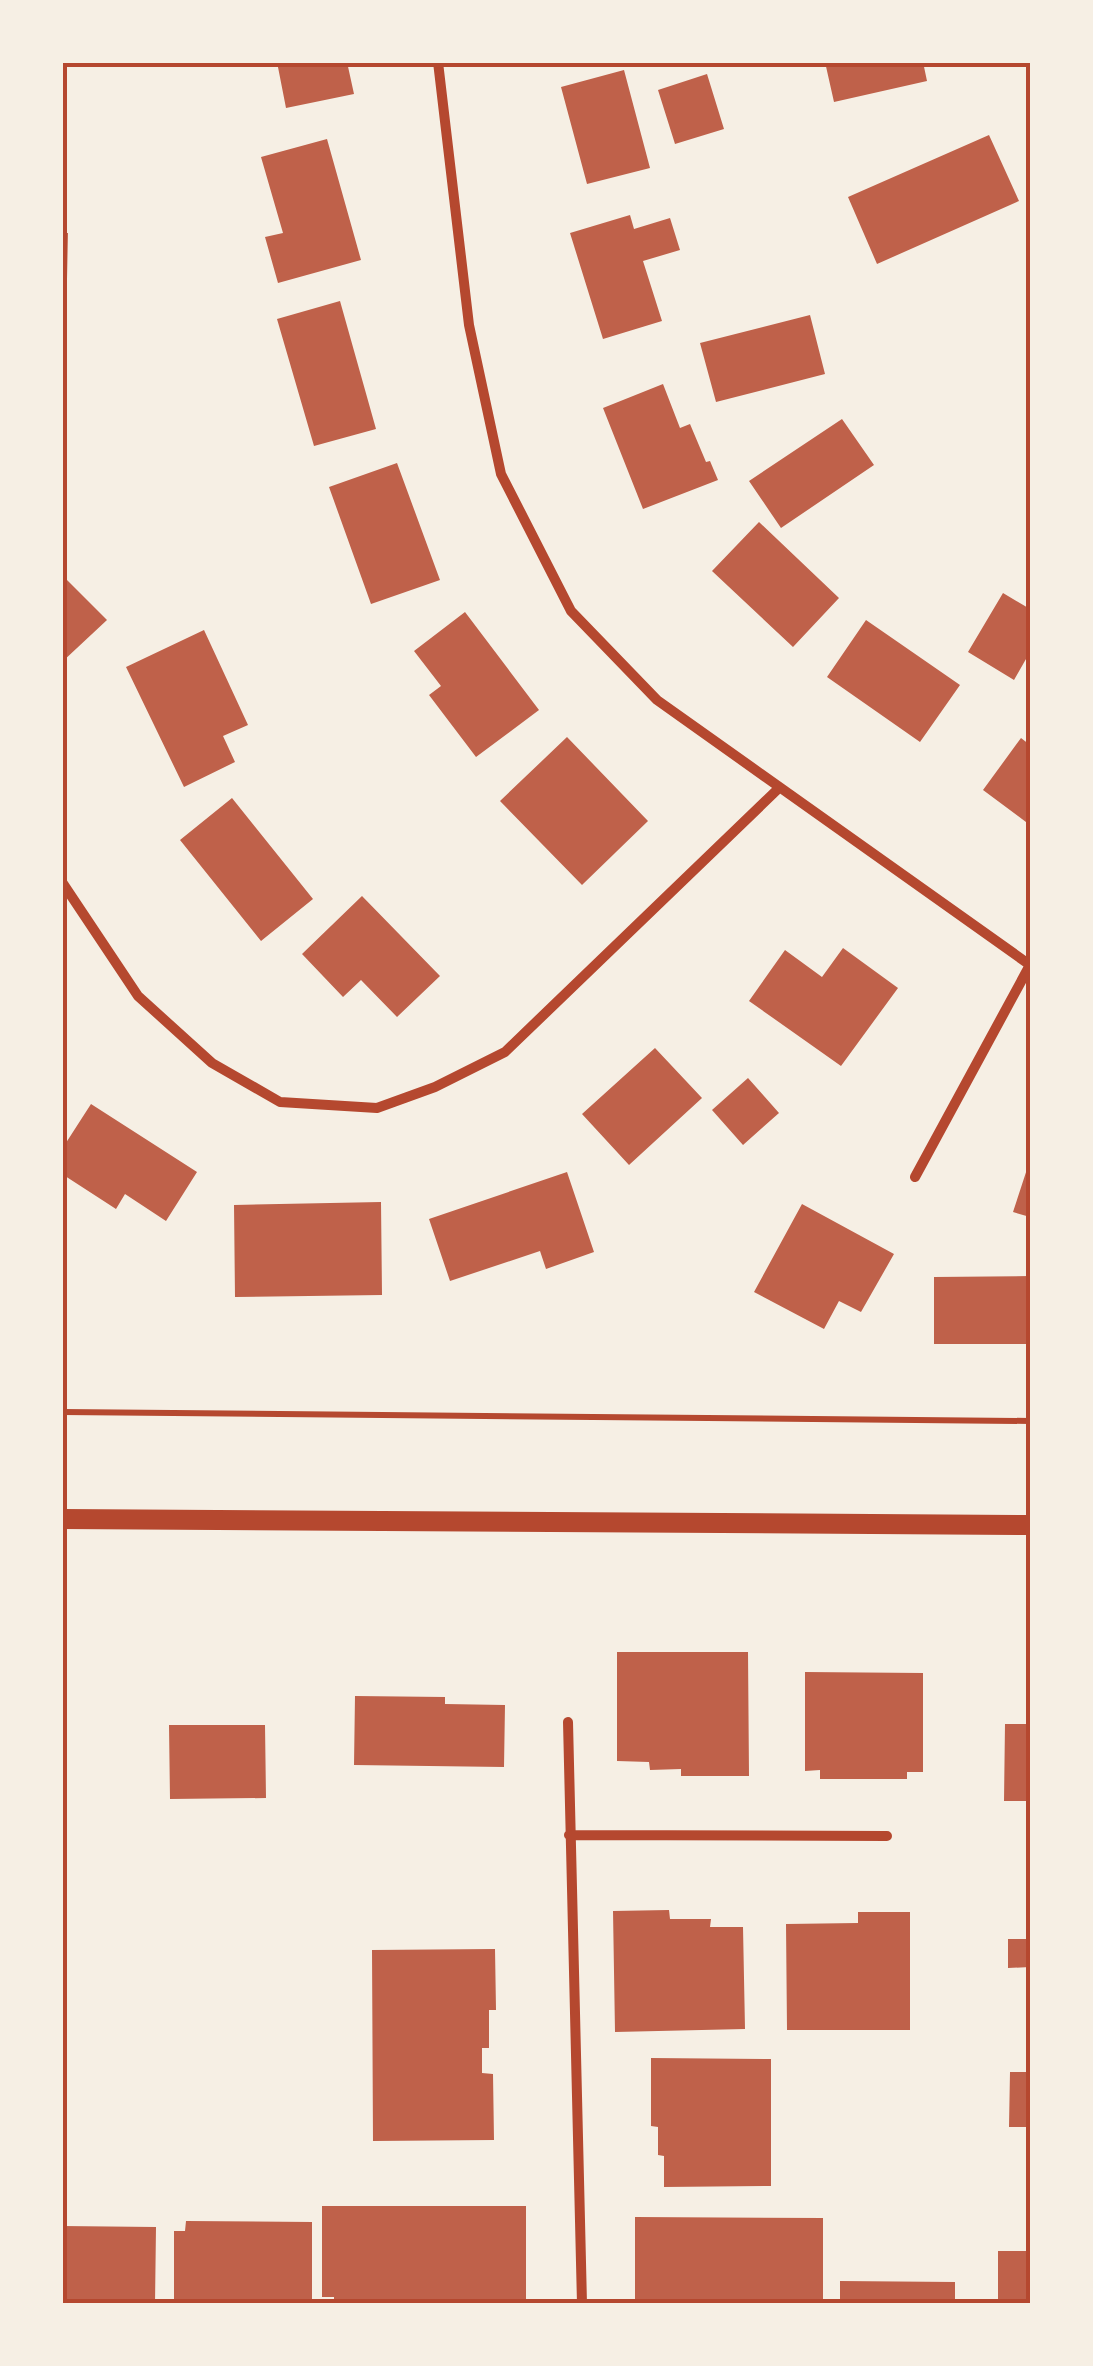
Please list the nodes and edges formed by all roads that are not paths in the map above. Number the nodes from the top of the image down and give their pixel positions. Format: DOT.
graph roads {
  1 [pos="438,62"];
  2 [pos="779,788"];
  3 [pos="62,882"];
  4 [pos="1030,965"];
  5 [pos="916,1177"];
  6 [pos="62,1518"];
  7 [pos="1030,1526"];
  8 [pos="568,1722"];
  9 [pos="569,1835"];
  10 [pos="887,1836"];
  11 [pos="582,2304"];
  1 -- 2 [label="street"];
  2 -- 3 [label="street"];
  2 -- 4 [label="street"];
  4 -- 5 [label="street"];
  6 -- 7 [label="main road"];
  8 -- 9 [label="street"];
  9 -- 10 [label="street"];
  9 -- 11 [label="street"];
}
